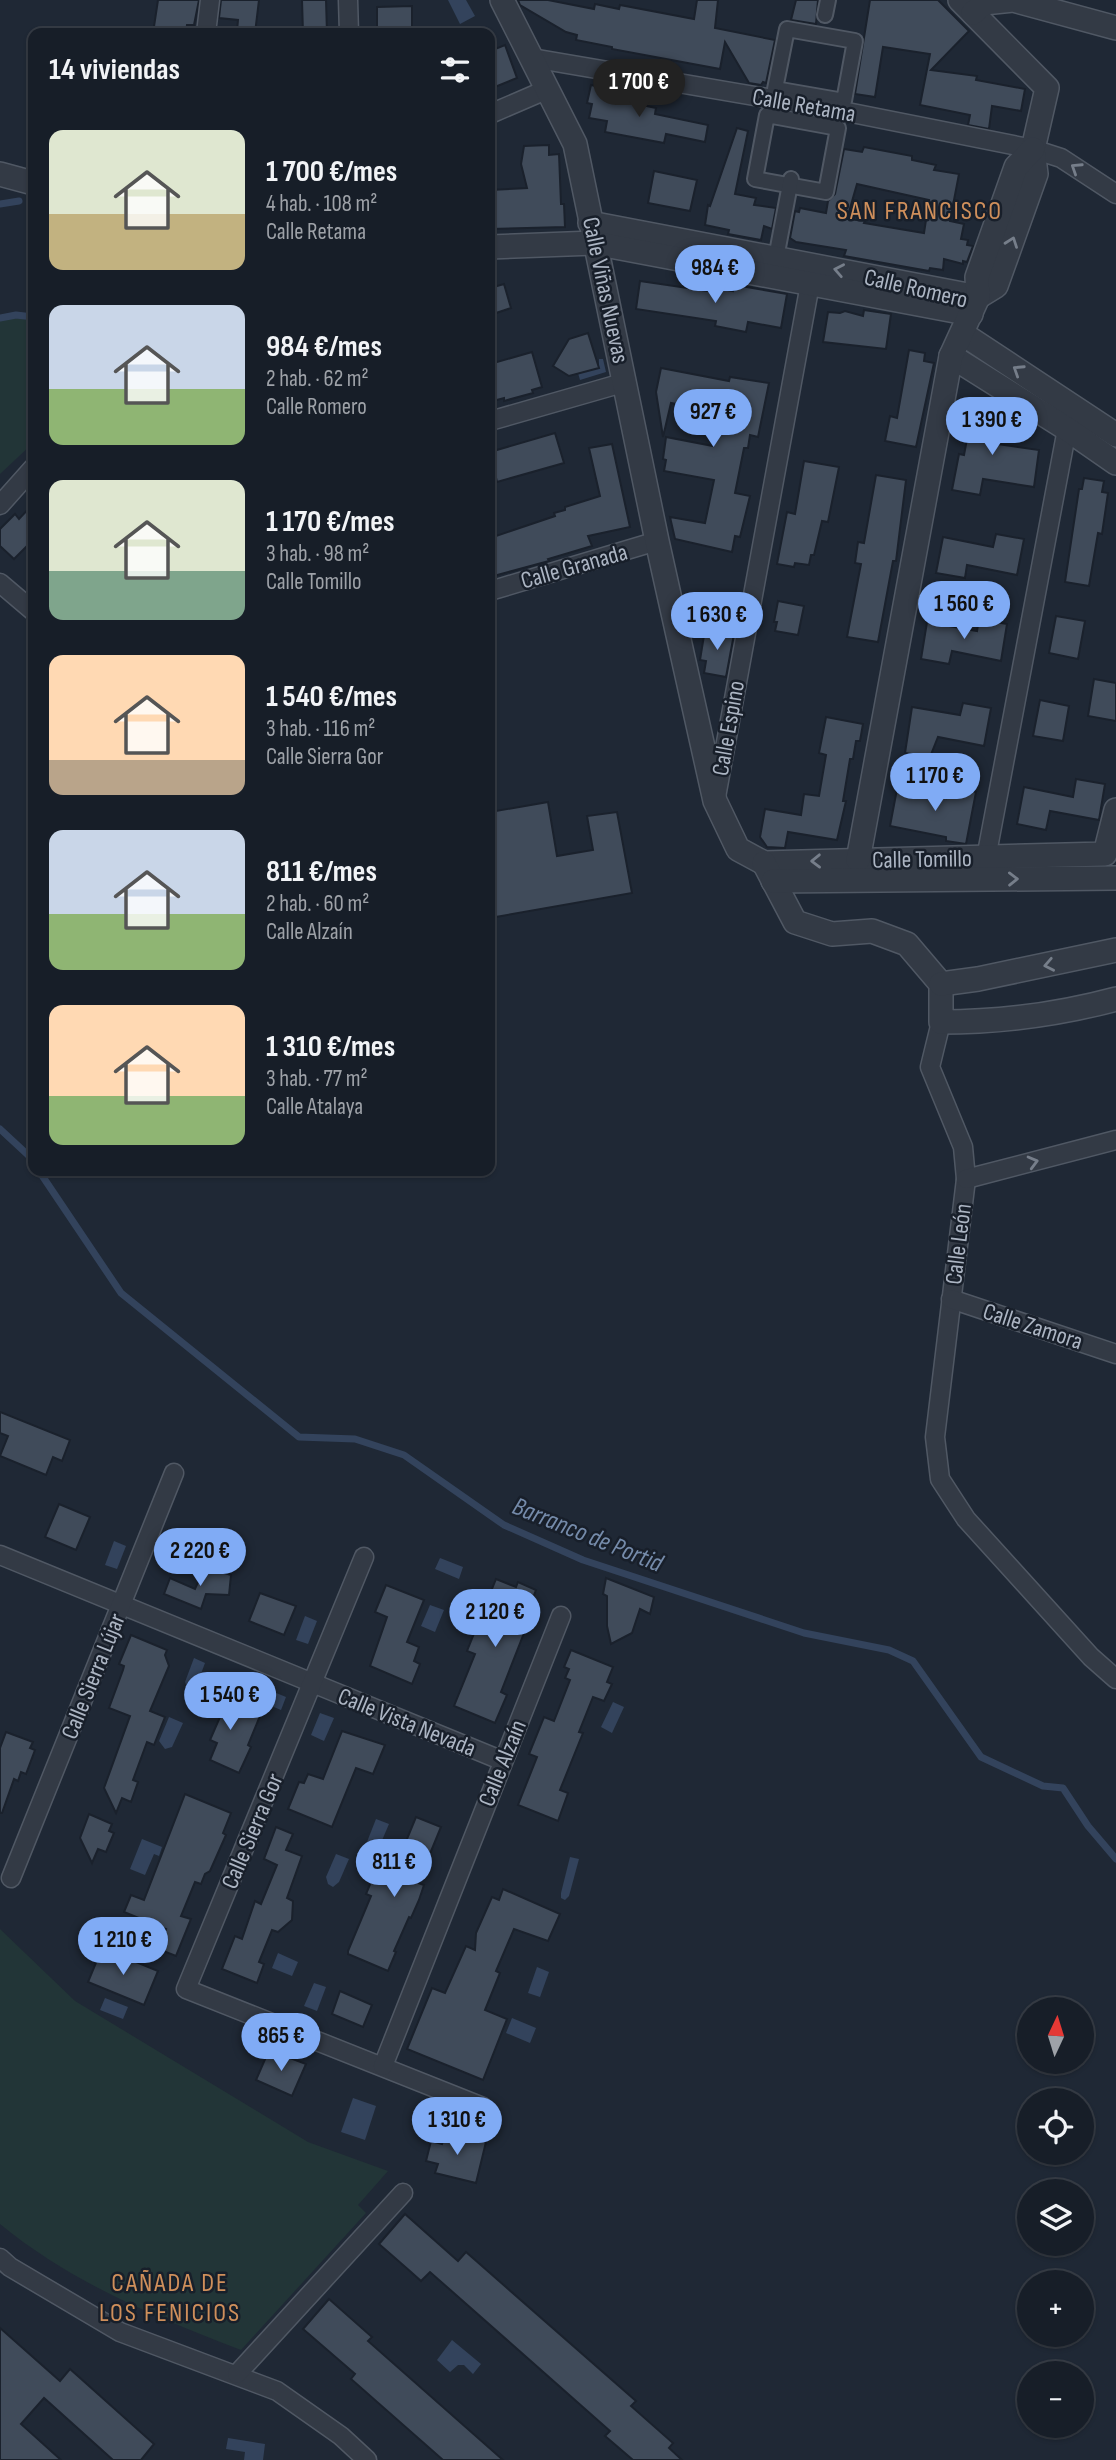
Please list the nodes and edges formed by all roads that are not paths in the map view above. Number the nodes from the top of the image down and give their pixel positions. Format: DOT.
graph roads {
  1 [pos="210,0"];
  2 [pos="348,0"];
  3 [pos="502,0"];
  4 [pos="828,0"];
  5 [pos="966,7"];
  6 [pos="825,15"];
  7 [pos="207,28"];
  8 [pos="349,28"];
  9 [pos="1116,28"];
  10 [pos="787,29"];
  11 [pos="532,58"];
  12 [pos="548,89"];
  13 [pos="495,112"];
  14 [pos="1034,149"];
  15 [pos="0,174"];
  16 [pos="28,182"];
  17 [pos="790,182"];
  18 [pos="1116,194"];
  19 [pos="592,233"];
  20 [pos="495,246"];
  21 [pos="776,258"];
  22 [pos="810,284"];
  23 [pos="971,315"];
  24 [pos="951,356"];
  25 [pos="626,382"];
  26 [pos="1073,419"];
  27 [pos="495,420"];
  28 [pos="1116,435"];
  29 [pos="1116,463"];
  30 [pos="28,474"];
  31 [pos="0,505"];
  32 [pos="657,541"];
  33 [pos="0,583"];
  34 [pos="495,590"];
  35 [pos="28,607"];
  36 [pos="715,801"];
  37 [pos="1116,810"];
  38 [pos="984,868"];
  39 [pos="856,870"];
  40 [pos="769,872"];
  41 [pos="1116,878"];
  42 [pos="1116,950"];
  43 [pos="941,984"];
  44 [pos="1116,999"];
  45 [pos="942,1022"];
  46 [pos="1116,1140"];
  47 [pos="967,1179"];
  48 [pos="951,1299"];
  49 [pos="1116,1353"];
  50 [pos="174,1473"];
  51 [pos="0,1555"];
  52 [pos="364,1557"];
  53 [pos="122,1605"];
  54 [pos="561,1616"];
  55 [pos="1116,1679"];
  56 [pos="313,1684"];
  57 [pos="503,1761"];
  58 [pos="11,1878"];
  59 [pos="383,2066"];
  60 [pos="483,2106"];
  61 [pos="403,2193"];
  62 [pos="0,2258"];
  63 [pos="237,2374"];
  64 [pos="367,2460"];
  1 -- 7 [label="street"];
  2 -- 8 [label="street"];
  3 -- 11 [label="street, Calle Viñas Nuevas"];
  4 -- 6 [label="street"];
  5 -- 9 [label="street"];
  5 -- 14 [label="street"];
  10 -- 10 [label="street"];
  11 -- 12 [label="street, Calle Viñas Nuevas"];
  11 -- 14 [label="street, Calle Retama"];
  12 -- 13 [label="street"];
  12 -- 19 [label="street, Calle Viñas Nuevas"];
  18 -- 14 [label="street, Calle Retama, one-way"];
  14 -- 23 [label="street"];
  15 -- 16 [label="street"];
  17 -- 17 [label="street"];
  17 -- 21 [label="street"];
  19 -- 20 [label="street"];
  19 -- 21 [label="street, Calle Romero"];
  19 -- 22 [label="street, Calle Romero"];
  19 -- 25 [label="street, Calle Viñas Nuevas"];
  23 -- 21 [label="street, Calle Romero, one-way"];
  22 -- 23 [label="street, Calle Romero"];
  22 -- 36 [label="street, Calle Espino"];
  23 -- 24 [label="street"];
  26 -- 23 [label="street, one-way"];
  24 -- 26 [label="street"];
  24 -- 39 [label="street"];
  25 -- 27 [label="street"];
  25 -- 32 [label="street, Calle Viñas Nuevas"];
  26 -- 28 [label="street"];
  26 -- 29 [label="street"];
  26 -- 38 [label="street"];
  30 -- 31 [label="street"];
  32 -- 34 [label="street, Calle Granada"];
  32 -- 36 [label="street, Calle Viñas Nuevas"];
  33 -- 35 [label="street"];
  36 -- 40 [label="street, Calle Viñas Nuevas"];
  37 -- 38 [label="street, Calle Tomillo"];
  38 -- 39 [label="street, Calle Tomillo"];
  38 -- 41 [label="street, Calle Tomillo, one-way"];
  39 -- 40 [label="street, Calle Tomillo"];
  40 -- 43 [label="street"];
  42 -- 43 [label="street, one-way"];
  43 -- 45 [label="street, Calle León"];
  44 -- 45 [label="street"];
  45 -- 47 [label="street, Calle León"];
  47 -- 46 [label="street, one-way"];
  47 -- 48 [label="street, Calle León"];
  48 -- 49 [label="street, Calle Zamora"];
  48 -- 55 [label="street, Calle León"];
  50 -- 53 [label="street, Calle Sierra Lújar"];
  51 -- 53 [label="street, Calle Vista Nevada"];
  52 -- 56 [label="street, Calle Sierra Gor"];
  53 -- 56 [label="street, Calle Vista Nevada"];
  53 -- 58 [label="street, Calle Sierra Lújar"];
  54 -- 57 [label="street, Calle Alzaín"];
  56 -- 57 [label="street, Calle Vista Nevada"];
  56 -- 59 [label="street, Calle Sierra Gor"];
  57 -- 59 [label="street, Calle Alzaín"];
  59 -- 60 [label="street"];
  61 -- 63 [label="street"];
  62 -- 63 [label="street"];
  63 -- 64 [label="street"];
}
